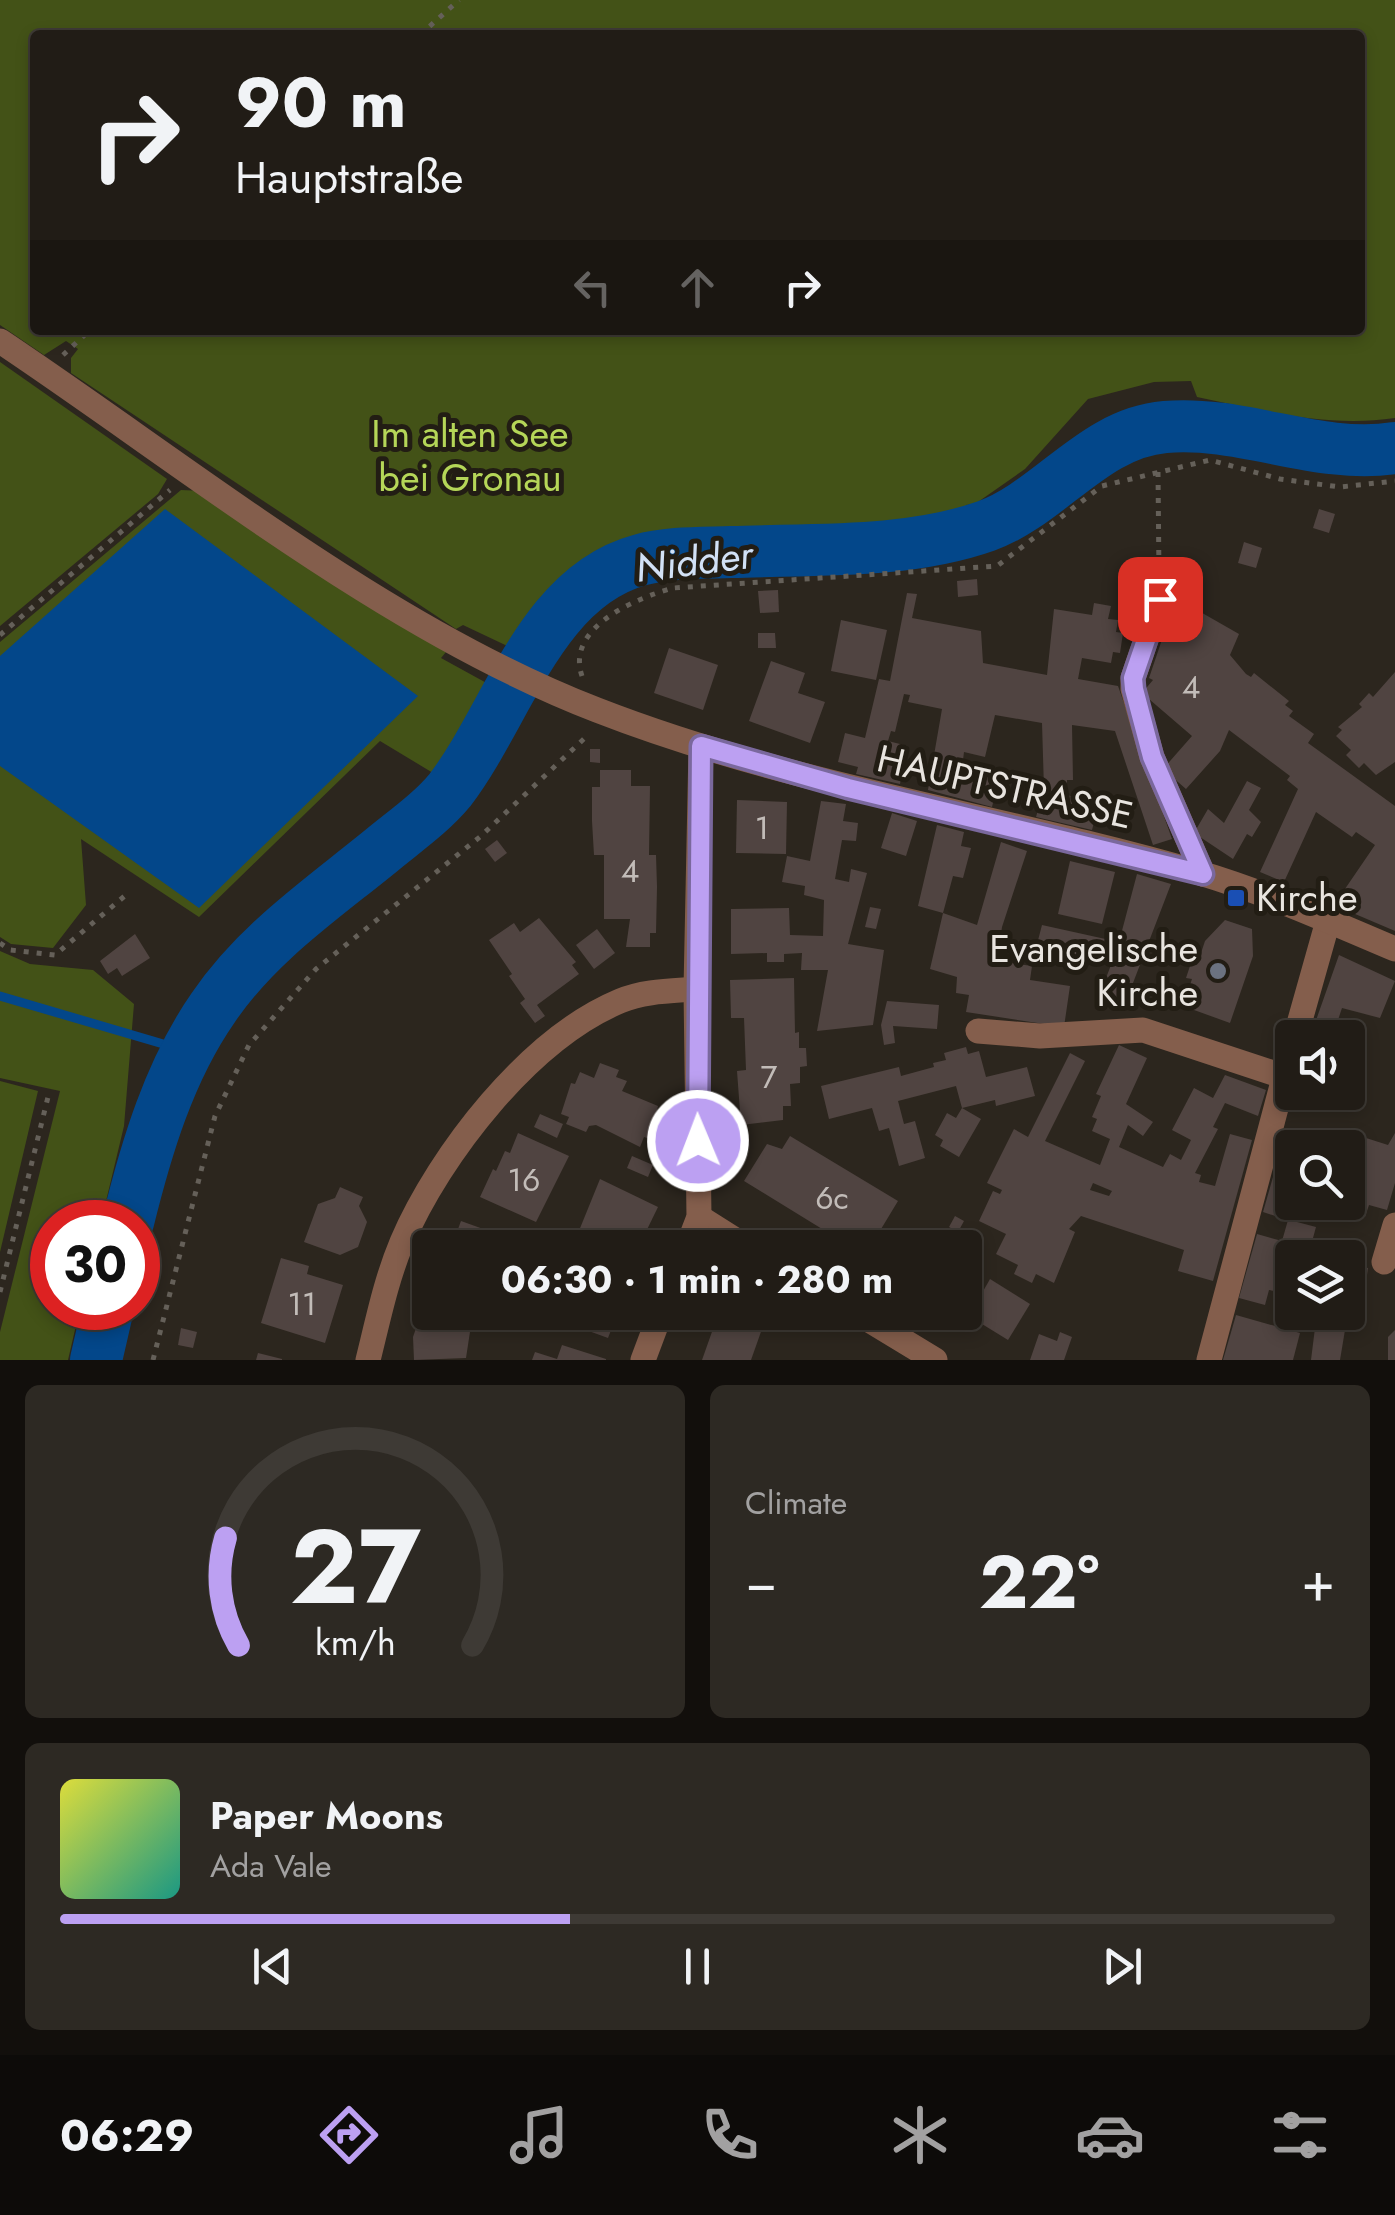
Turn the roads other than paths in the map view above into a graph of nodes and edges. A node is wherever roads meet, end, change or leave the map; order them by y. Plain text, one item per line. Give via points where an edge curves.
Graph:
1 (0, 340) edge
2 (1160, 599) road end
3 (701, 746) junction
4 (1203, 874) junction
5 (1328, 921) junction
6 (1395, 949) edge
7 (696, 989) junction
8 (1301, 1020) edge
9 (978, 1031) dead end
10 (1275, 1074) edge
11 (1275, 1110) edge
12 (699, 1217) junction
13 (1395, 1225) edge
14 (694, 1230) edge
15 (720, 1230) edge
16 (1384, 1262) dead end
17 (654, 1330) edge
18 (886, 1330) edge
19 (368, 1360) edge
20 (643, 1360) edge
21 (935, 1360) edge
22 (1208, 1360) edge

1 - 3 street, HAUPTSTRASSE via 453,642
2 - 4 street via 1134,689 1152,757
3 - 4 street, HAUPTSTRASSE
3 - 7 street
4 - 5 street, HAUPTSTRASSE
5 - 6 street, HAUPTSTRASSE
5 - 8 street
7 - 12 street
7 - 19 street via 643,994 606,1009 538,1058 492,1104 414,1215
9 - 10 street via 1040,1036 1143,1030
11 - 22 street
12 - 14 street
12 - 15 street
13 - 16 street
17 - 20 street
18 - 21 street

